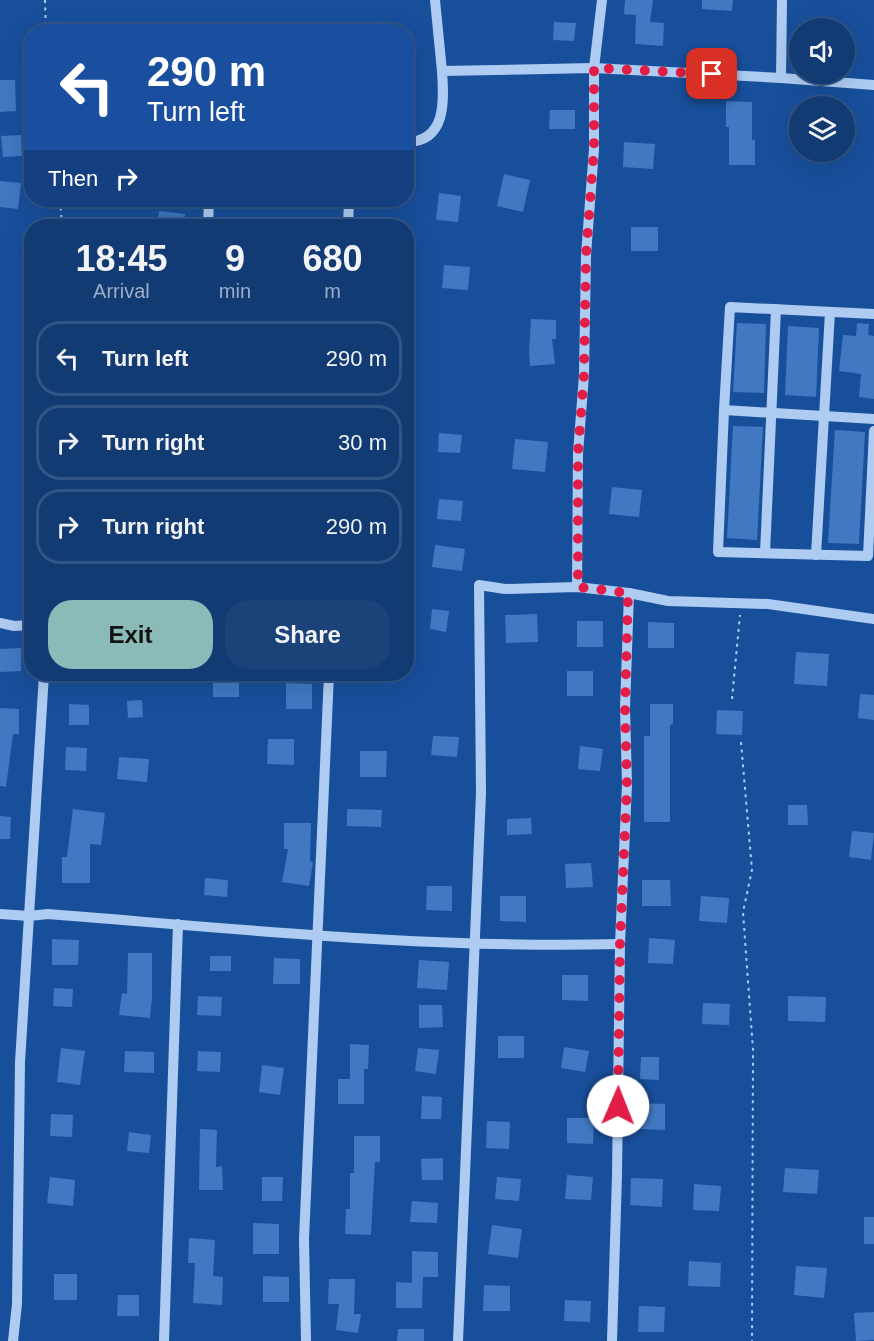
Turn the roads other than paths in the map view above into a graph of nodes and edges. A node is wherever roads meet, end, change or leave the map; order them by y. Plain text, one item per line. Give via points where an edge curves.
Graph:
1 (435, 0) edge
2 (602, 0) edge
3 (782, 0) edge
4 (594, 68) junction
5 (442, 71) junction
6 (781, 78) junction
7 (874, 85) edge
8 (414, 141) edge
9 (776, 309) junction
10 (830, 312) junction
11 (874, 314) edge
12 (724, 410) junction
13 (771, 413) junction
14 (824, 416) junction
15 (874, 419) edge
16 (874, 431) edge
17 (765, 553) junction
18 (816, 555) junction
19 (578, 587) junction
20 (628, 593) junction
21 (874, 619) edge
22 (0, 622) edge
23 (24, 625) edge
24 (44, 681) edge
25 (330, 681) edge
26 (0, 914) edge
27 (29, 916) junction
28 (178, 924) junction
29 (318, 935) junction
30 (620, 944) junction
31 (474, 945) junction
32 (14, 1341) edge
33 (164, 1341) edge
34 (306, 1341) edge
35 (458, 1341) edge
36 (612, 1341) edge

1 - 5 lane
2 - 4 lane
3 - 6 lane
4 - 5 lane
4 - 6 lane
4 - 19 lane via 594,149 578,453
5 - 8 lane via 443,109 439,122 431,133
6 - 7 lane
9 - 10 lane
9 - 12 lane via 730,307
9 - 13 lane
10 - 11 lane
10 - 14 lane
12 - 13 lane
12 - 17 lane via 718,552
13 - 14 lane
13 - 17 lane
14 - 15 lane
14 - 18 lane
16 - 18 lane via 868,556
17 - 18 lane
19 - 20 lane
19 - 31 lane via 505,589 479,585 482,793
20 - 21 lane via 668,600 768,604
20 - 30 lane via 627,784
22 - 23 lane
24 - 27 lane
25 - 29 lane
26 - 27 lane
27 - 28 lane via 48,914
27 - 32 lane via 20,1062
28 - 29 lane
28 - 33 lane
29 - 31 lane
29 - 34 lane via 304,1239
30 - 31 lane
30 - 36 lane
31 - 35 lane

